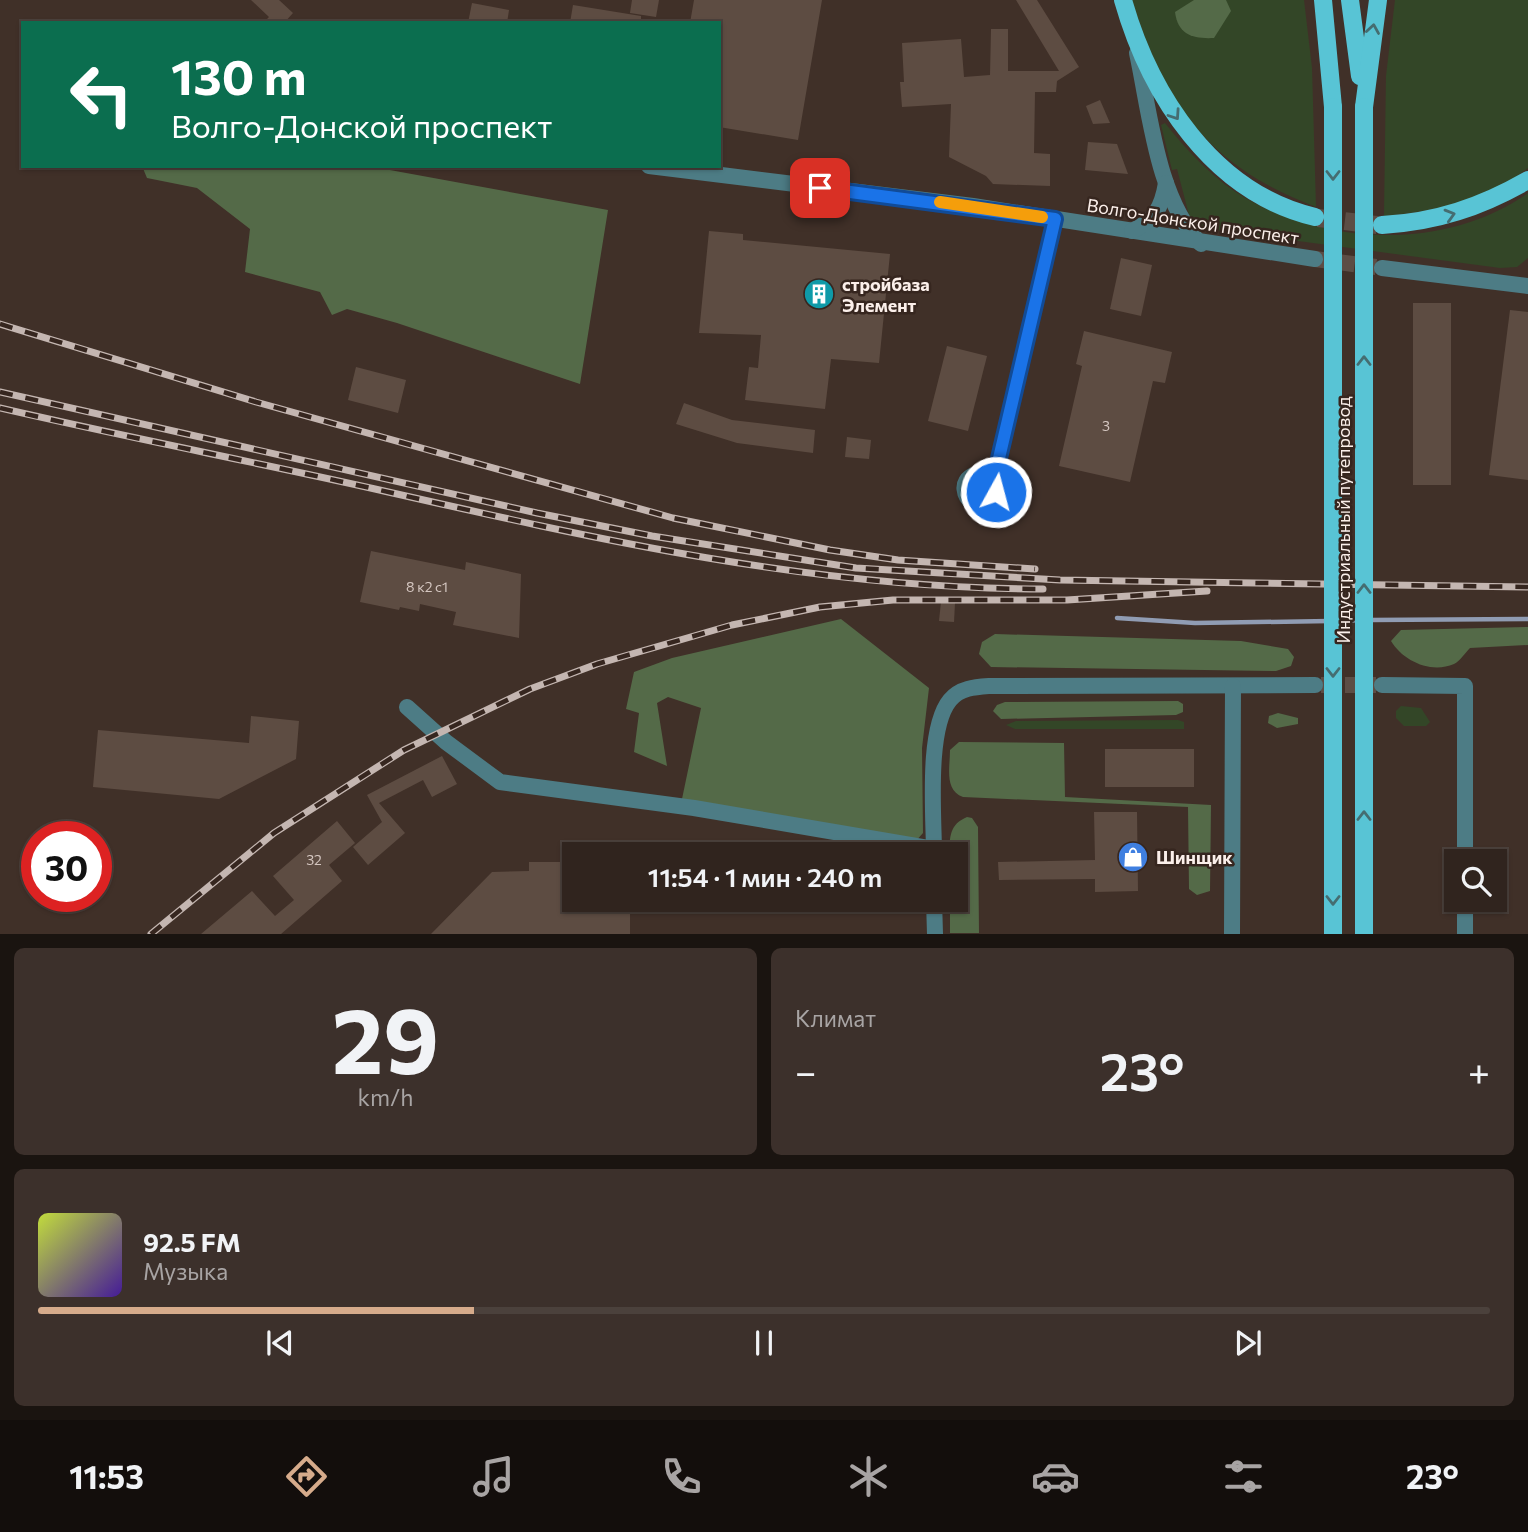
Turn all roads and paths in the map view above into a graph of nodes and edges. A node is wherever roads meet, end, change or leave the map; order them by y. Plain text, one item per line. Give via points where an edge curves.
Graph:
1 (1124, 0) edge
2 (1323, 0) edge
3 (1350, 0) edge
4 (1378, 0) edge
5 (1132, 32) junction
6 (1364, 107) junction
7 (665, 168) edge
8 (1528, 180) edge
9 (1166, 183) junction
10 (1315, 217) tunnel mouth
11 (1055, 219) junction
12 (1382, 225) tunnel mouth
13 (1132, 231) junction
14 (1201, 244) junction
15 (1315, 259) tunnel mouth
16 (1382, 268) tunnel mouth
17 (1528, 286) edge
18 (996, 471) dead end
19 (1315, 685) tunnel mouth
20 (1382, 685) tunnel mouth
21 (1233, 686) junction
22 (407, 707) dead end
23 (879, 842) edge
24 (934, 842) edge
25 (1465, 849) edge
26 (934, 912) edge
27 (1465, 912) edge
28 (935, 933) edge
29 (1232, 933) edge
30 (1333, 933) edge
31 (1364, 933) edge
32 (1465, 933) edge

1 - 5 main road
2 -> 30 main road, Индустриальный путепровод, bridge via 1333,107
3 - 6 main road
6 -> 4 main road
5 - 9 street
5 -> 10 main road via 1168,104 1203,150 1251,190
31 -> 6 main road, Индустриальный путепровод, bridge
7 - 11 street, Волго-Донской проспект
12 -> 8 main road via 1443,217 1482,205
9 - 13 street via 1156,216
9 - 14 street via 1179,217
11 - 13 street, Волго-Донской проспект
11 - 18 street
13 - 14 street, Волго-Донской проспект
14 - 15 street, Волго-Донской проспект
16 - 17 street
19 - 21 street
20 - 25 street via 1465,687
21 - 24 street via 973,687 950,700 942,715 934,765
21 - 29 street
22 - 23 street via 500,782 694,808
26 - 28 street
27 - 32 street

